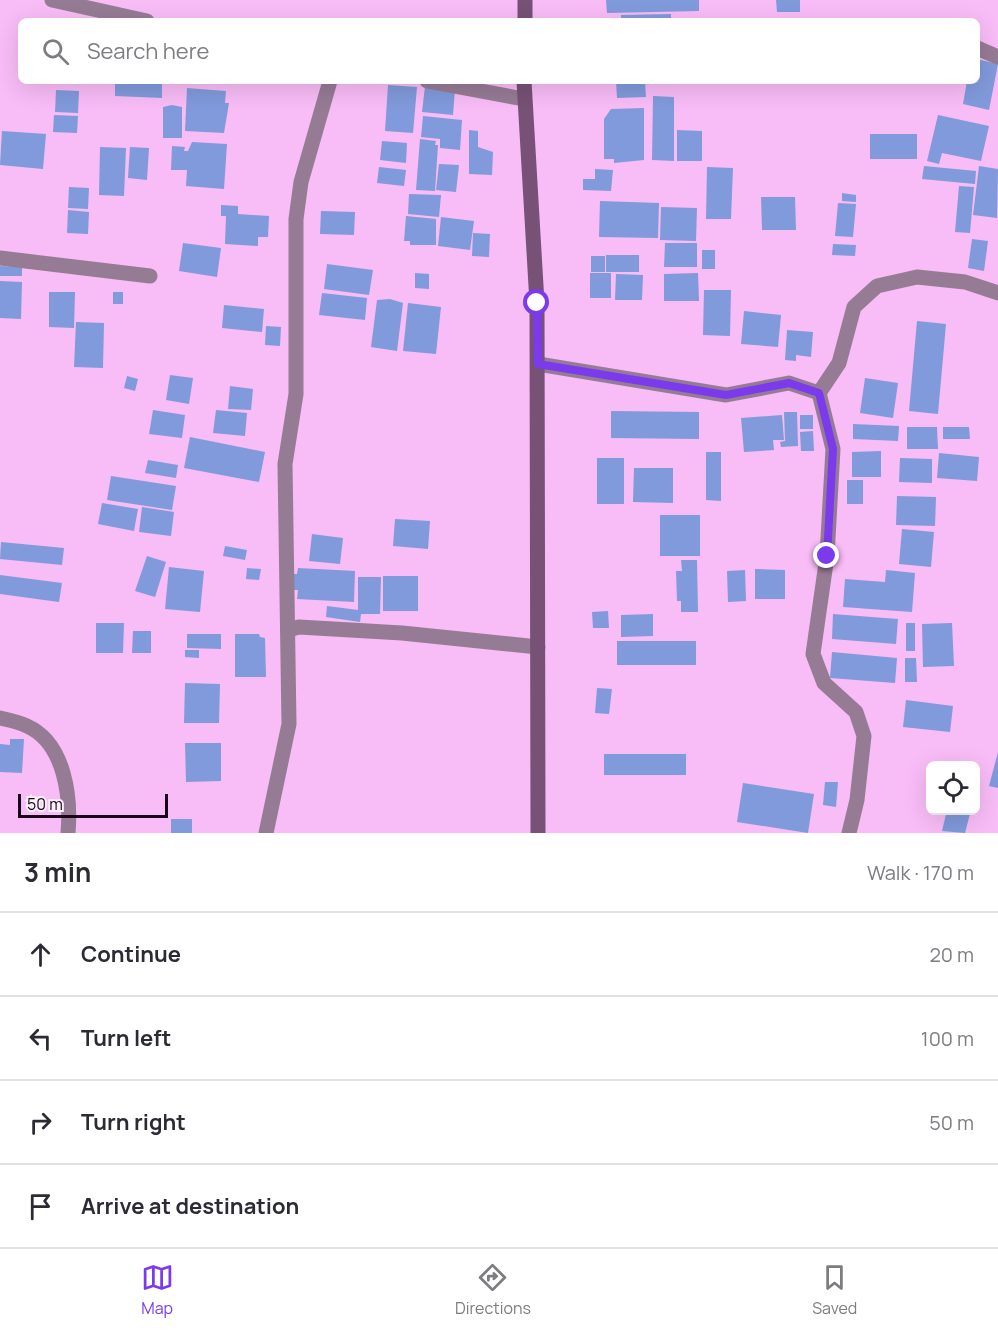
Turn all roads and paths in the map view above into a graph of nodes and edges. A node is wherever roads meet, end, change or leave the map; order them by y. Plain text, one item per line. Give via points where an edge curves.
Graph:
1 (52, 0) edge
2 (525, 0) edge
3 (133, 18) edge
4 (525, 18) edge
5 (980, 49) edge
6 (998, 57) edge
7 (329, 84) edge
8 (443, 84) edge
9 (524, 84) edge
10 (524, 99) junction
11 (0, 258) edge
12 (150, 276) dead end
13 (998, 293) edge
14 (538, 364) junction
15 (819, 393) junction
16 (288, 630) junction
17 (538, 647) junction
18 (0, 718) edge
19 (68, 833) edge
20 (266, 833) edge
21 (538, 833) edge
22 (849, 833) edge

1 - 3 street
2 - 4 street
5 - 6 street
7 - 16 street via 301,182 296,219 296,394 285,464
8 - 10 street
9 - 10 street
10 - 14 street
11 - 12 street
13 - 15 street via 965,282 917,277 877,286 854,307 839,363
14 - 15 street via 726,395 789,383
14 - 17 street
15 - 22 street via 833,449 827,556 813,654 824,683 856,712 864,736 858,800
16 - 17 street via 299,627 402,633
16 - 20 street via 289,724
17 - 21 street
18 - 19 street via 29,726 48,744 60,763 70,809

